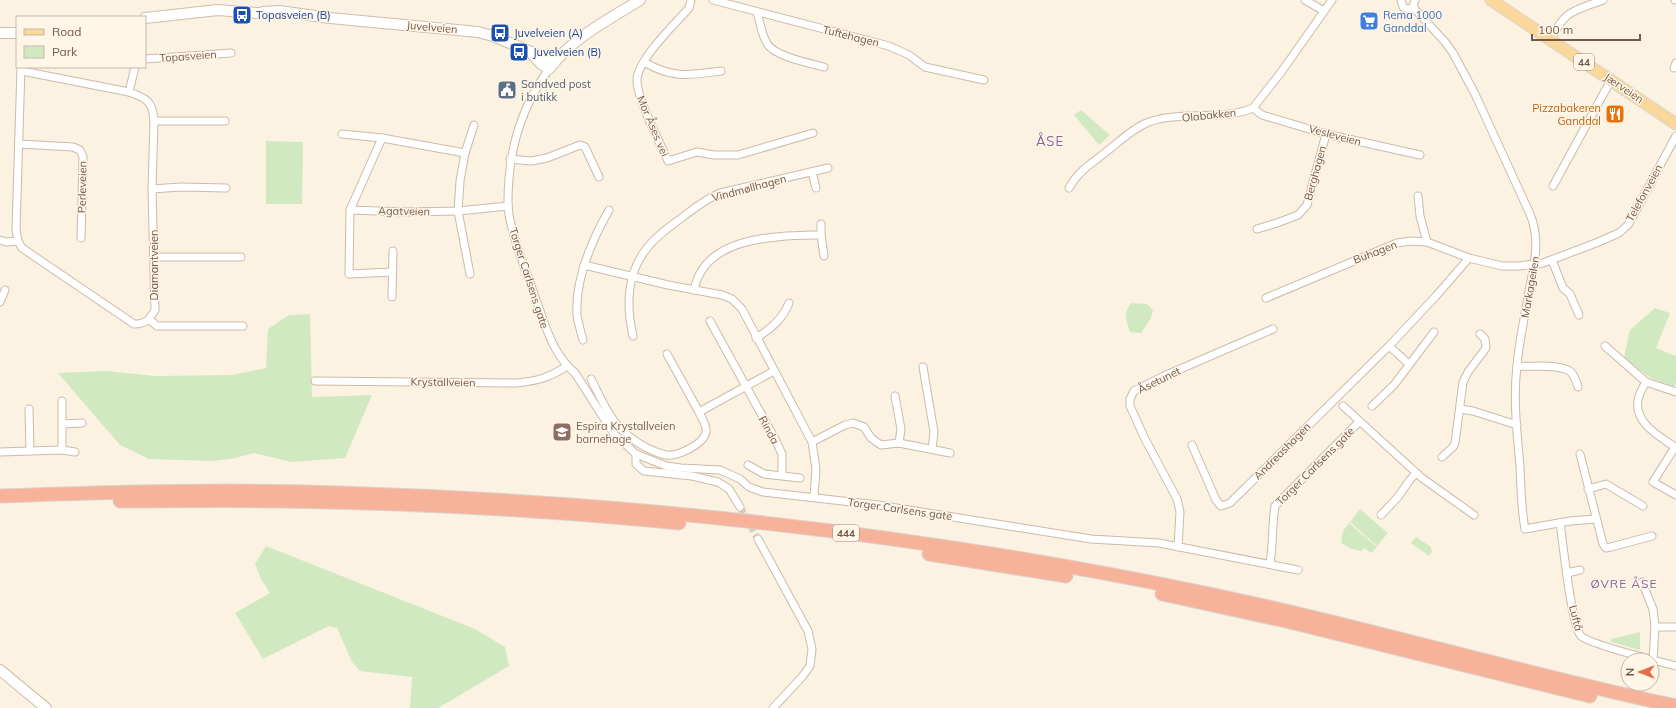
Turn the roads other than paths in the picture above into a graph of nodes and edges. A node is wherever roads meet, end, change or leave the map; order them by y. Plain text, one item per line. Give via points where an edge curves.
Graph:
1 (640, 0) edge
2 (691, 0) edge
3 (714, 0) edge
4 (1305, 0) edge
5 (1332, 0) edge
6 (1402, 0) edge
7 (1491, 0) edge
8 (1603, 0) edge
9 (735, 3) edge
10 (1414, 4) edge
11 (1324, 11) junction
12 (757, 12) junction
13 (146, 18) edge
14 (0, 33) edge
15 (16, 35) edge
16 (16, 35) edge
17 (0, 36) edge
18 (1551, 40) junction
19 (231, 53) dead end
20 (146, 59) edge
21 (644, 62) junction
22 (552, 65) junction
23 (135, 68) edge
24 (824, 68) dead end
25 (21, 69) edge
26 (721, 71) dead end
27 (984, 80) dead end
28 (1611, 80) junction
29 (129, 92) junction
30 (1253, 108) junction
31 (154, 121) junction
32 (225, 121) dead end
33 (1676, 124) edge
34 (474, 125) dead end
35 (813, 133) dead end
36 (342, 134) dead end
37 (1326, 134) junction
38 (1676, 136) edge
39 (382, 138) junction
40 (19, 144) junction
41 (465, 153) junction
42 (1420, 155) dead end
43 (510, 160) junction
44 (828, 168) dead end
45 (812, 172) junction
46 (599, 177) dead end
47 (1553, 186) dead end
48 (152, 188) junction
49 (226, 188) dead end
50 (816, 188) dead end
51 (1069, 188) dead end
52 (1418, 196) dead end
53 (508, 206) junction
54 (350, 210) junction
55 (609, 210) dead end
56 (458, 211) junction
57 (821, 224) dead end
58 (1257, 229) dead end
59 (821, 235) junction
60 (81, 238) dead end
61 (0, 240) edge
62 (18, 241) junction
63 (1427, 242) junction
64 (393, 251) dead end
65 (824, 256) dead end
66 (241, 257) dead end
67 (154, 258) junction
68 (1469, 258) junction
69 (1552, 260) junction
70 (584, 265) junction
71 (1535, 265) junction
72 (392, 272) junction
73 (470, 274) dead end
74 (633, 276) junction
75 (5, 290) dead end
76 (694, 290) junction
77 (392, 297) dead end
78 (1266, 298) dead end
79 (0, 302) edge
80 (789, 303) dead end
81 (1579, 314) dead end
82 (150, 320) junction
83 (710, 321) dead end
84 (243, 326) dead end
85 (1273, 329) dead end
86 (1434, 332) dead end
87 (1480, 334) dead end
88 (633, 336) dead end
89 (756, 338) junction
90 (582, 340) dead end
91 (1389, 346) junction
92 (1605, 346) dead end
93 (667, 354) dead end
94 (1409, 364) junction
95 (568, 366) junction
96 (1517, 366) junction
97 (922, 367) dead end
98 (774, 371) junction
99 (591, 379) dead end
100 (315, 381) dead end
101 (1646, 382) junction
102 (745, 387) junction
103 (1578, 387) dead end
104 (1676, 392) edge
105 (895, 396) dead end
106 (62, 401) dead end
107 (1343, 406) dead end
108 (1372, 406) dead end
109 (29, 409) dead end
110 (1460, 409) junction
111 (699, 412) junction
112 (1359, 422) junction
113 (82, 423) dead end
114 (62, 424) junction
115 (1517, 425) junction
116 (812, 442) junction
117 (899, 443) junction
118 (1192, 445) dead end
119 (1676, 447) edge
120 (62, 450) junction
121 (932, 450) junction
122 (30, 451) junction
123 (0, 452) edge
124 (75, 452) dead end
125 (950, 453) dead end
126 (636, 454) junction
127 (1580, 454) dead end
128 (1442, 457) dead end
129 (748, 465) dead end
130 (1416, 473) junction
131 (782, 475) junction
132 (800, 478) dead end
133 (1588, 489) junction
134 (1676, 495) edge
135 (0, 496) edge
136 (814, 497) junction
137 (0, 505) edge
138 (1643, 506) dead end
139 (740, 507) tunnel mouth
140 (1381, 515) dead end
141 (1474, 515) dead end
142 (1595, 520) junction
143 (1560, 523) junction
144 (1652, 536) dead end
145 (758, 539) tunnel mouth
146 (1178, 547) junction
147 (1270, 564) junction
148 (1298, 570) dead end
149 (1580, 570) dead end
150 (1567, 573) junction
151 (1642, 582) dead end
152 (1655, 627) junction
153 (1676, 627) edge
154 (1625, 652) edge
155 (1653, 652) edge
156 (1660, 662) edge
157 (1676, 666) edge
158 (0, 670) edge
159 (1676, 706) edge
160 (46, 708) edge
161 (773, 708) edge
162 (1644, 708) edge

1 - 22 street, Torger Carlsens gate via 589,31
2 - 21 street, Mor Åses vei via 689,8
3 - 9 street, Tuftehagen
4 - 11 street
5 - 11 street
6 - 10 street, Markageilen via 1405,8
7 - 18 main road, Jærveien / 44
8 - 18 street via 1567,14 1560,21
9 - 12 street, Tuftehagen
10 - 71 street, Markageilen via 1453,53 1475,94 1533,221 1536,237
11 - 30 street
12 - 24 street via 768,46 775,51
12 - 27 street, Tuftehagen via 889,46 925,66
13 - 22 street, Juvelveien via 218,10 279,11 478,32 530,52
14 - 15 street
16 - 17 street
18 - 28 main road, Jærveien / 44
19 - 20 street, Topasveien
21 - 26 street via 657,70 680,75
21 - 35 street, Mor Åses vei via 637,78 638,88 668,161 697,152 738,155
22 - 43 street, Torger Carlsens gate via 528,103
23 - 29 street
25 - 29 street, Diamantveien
25 - 40 street, Diamantveien
28 - 33 main road, Jærveien / 44
28 - 47 street
29 - 31 street, Diamantveien via 144,97 153,109
30 - 37 street, Vesleveien via 1262,114
30 - 51 street, Olabakken via 1149,122 1088,166 1075,177
31 - 32 street
31 - 48 street, Diamantveien
34 - 41 street
36 - 39 street
37 - 42 street, Vesleveien
37 - 58 street, Berghagen via 1307,205 1298,215
38 - 69 street, Telefonveien via 1635,212 1623,229 1606,239
39 - 41 street
39 - 54 street
40 - 60 street, Perleveien via 73,147 80,150 83,156
40 - 62 street, Diamantveien via 16,229
41 - 56 street
43 - 46 street via 530,161 547,158 580,145 585,147
43 - 53 street, Torger Carlsens gate
44 - 45 street, Vindmøllhagen
45 - 50 street
45 - 74 street, Vindmøllhagen via 707,198 669,227 647,248
48 - 49 street
48 - 67 street, Diamantveien
52 - 63 street
53 - 56 street, Agatveien
53 - 95 street, Torger Carlsens gate via 516,244 553,346
54 - 56 street, Agatveien
54 - 72 street via 349,274
55 - 70 street
56 - 73 street
57 - 59 street
59 - 65 street
59 - 76 street via 765,238 720,252 700,271
61 - 62 street
62 - 82 street via 22,248 134,324 143,324
63 - 68 street, Buhagen
63 - 78 street, Buhagen via 1411,240 1388,246
64 - 72 street
66 - 67 street
67 - 82 street, Diamantveien via 155,310
68 - 71 street, Buhagen via 1502,266
68 - 91 street, Andreashagen
69 - 71 street, Telefonveien
69 - 81 street via 1563,288 1570,294
70 - 74 street
70 - 90 street via 577,315
71 - 96 street, Markageilen
72 - 77 street
74 - 76 street
74 - 88 street, Vindmøllhagen via 628,302
75 - 79 street
76 - 89 street via 722,295 732,300 742,309
80 - 89 street via 780,319 767,332
82 - 84 street via 157,326
83 - 102 street, Rinda
85 - 146 street, Åsetunet via 1164,376 1134,391 1130,399 1130,406 1144,437 1177,498 1180,512
86 - 94 street
87 - 110 street via 1485,339 1486,348 1465,377
89 - 98 street
91 - 94 street
91 - 118 street, Andreashagen via 1230,503 1221,506 1216,500
92 - 101 street
93 - 111 street
94 - 108 street via 1394,386
95 - 100 street, Krystallveien via 553,375 516,383
95 - 126 street, Torger Carlsens gate via 614,434
96 - 103 street via 1559,368 1569,371
96 - 115 street, Markageilen
97 - 121 street via 934,432
98 - 102 street
98 - 116 street
99 - 111 street via 617,425 628,437 653,451 667,455 678,454 703,439 706,426
101 - 104 street
101 - 119 street via 1638,400 1639,416 1654,433
102 - 111 street
102 - 131 street, Rinda via 782,454
105 - 117 street via 901,429
106 - 114 street
107 - 112 street
109 - 122 street
110 - 115 street
110 - 128 street via 1455,443
112 - 130 street, Torger Carlsens gate
112 - 147 street, Torger Carlsens gate via 1275,506
113 - 114 street
114 - 120 street
115 - 143 street, Markageilen via 1525,530
116 - 117 street via 853,423 864,427 878,444
116 - 136 street via 816,468
117 - 121 street
119 - 134 street via 1653,482
120 - 122 street
120 - 124 street
121 - 125 street
122 - 123 street
126 - 136 street, Torger Carlsens gate via 666,466 720,470 763,492
126 - 139 street via 636,464 644,471 692,476 718,482 729,489
127 - 133 street
129 - 131 street via 764,474
130 - 140 street
130 - 141 street, Torger Carlsens gate
131 - 132 street
133 - 138 street via 1606,484
133 - 142 street
135 - 159 highway, 444 via 208,491 337,492 494,499 651,511 846,533 1025,560 1194,591 1335,622
136 - 146 street, Torger Carlsens gate via 1091,539 1139,541
137 - 162 highway, 444 via 110,501 388,504 651,520 873,545 1190,599
142 - 143 street, Markageilen
142 - 144 street via 1606,548
143 - 150 street, Luftå
145 - 161 street via 808,631 812,649 810,666
146 - 147 street, Torger Carlsens gate
147 - 148 street, Torger Carlsens gate
149 - 150 street
150 - 154 street, Luftå via 1581,637
151 - 152 street via 1653,609
152 - 153 street
152 - 155 street
156 - 157 street, Luftå
158 - 160 street

